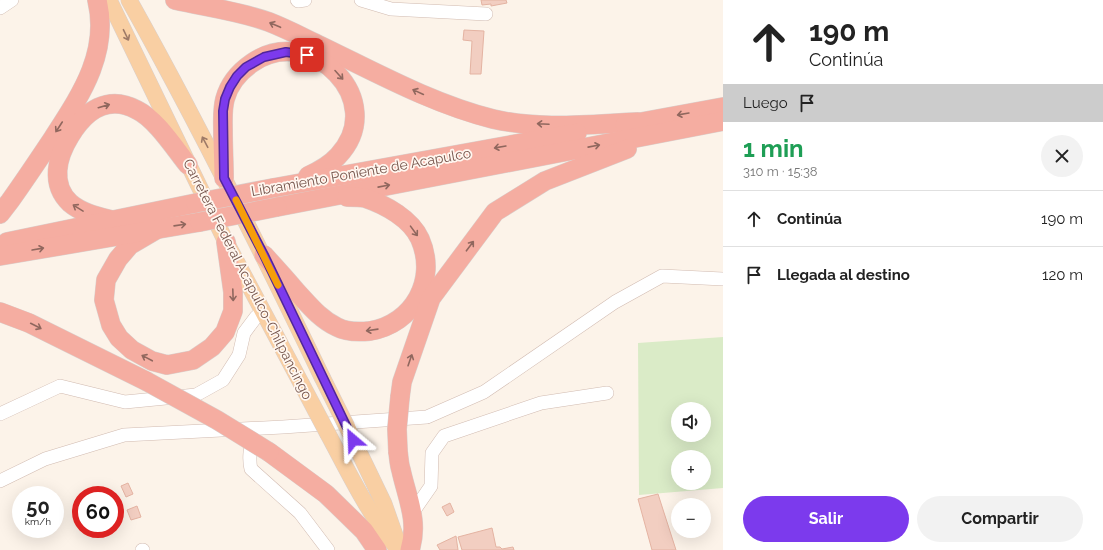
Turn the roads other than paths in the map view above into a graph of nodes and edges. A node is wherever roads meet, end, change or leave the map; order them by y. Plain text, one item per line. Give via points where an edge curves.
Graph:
1 (12, 0) edge
2 (97, 0) edge
3 (109, 0) edge
4 (129, 0) edge
5 (175, 0) edge
6 (296, 0) edge
7 (305, 0) edge
8 (361, 0) edge
9 (0, 8) edge
10 (486, 14) dead end
11 (723, 114) edge
12 (638, 122) junction
13 (677, 130) junction
14 (188, 165) junction
15 (224, 178) junction
16 (292, 184) junction
17 (330, 196) junction
18 (0, 214) edge
19 (115, 221) junction
20 (159, 228) junction
21 (226, 242) junction
22 (0, 243) edge
23 (264, 255) junction
24 (0, 256) edge
25 (723, 279) edge
26 (0, 312) edge
27 (263, 312) junction
28 (607, 393) dead end
29 (0, 414) edge
30 (255, 428) junction
31 (0, 481) edge
32 (413, 512) junction
33 (328, 550) edge
34 (377, 550) edge
35 (399, 550) edge
36 (410, 550) edge

1 - 9 street
2 -> 18 highway via 100,18 99,41 87,82 68,115
3 -> 14 main road, Carretera Federal Acapulco-Chilpancingo
15 -> 4 main road, Carretera Federal Acapulco-Chilpancingo
12 -> 5 highway via 566,125 519,123 472,113 420,93 269,22
6 - 7 street
8 - 10 street via 392,9
11 -> 12 highway, Libramiento Poniente de Acapulco
11 - 13 highway, Libramiento Poniente de Acapulco
12 -> 16 highway, Libramiento Poniente de Acapulco
17 -> 13 highway, Libramiento Poniente de Acapulco
32 -> 13 highway, bridge via 400,469 397,429 402,382 431,298 495,212 545,181
19 -> 14 highway via 76,207 65,196 58,181 58,165 62,150 74,129 88,114 97,108 113,104 137,109 152,121
14 - 21 main road, Carretera Federal Acapulco-Chilpancingo
15 -> 16 highway via 223,111 230,87 237,76 255,61 274,54 297,53 317,59 339,75 353,101 354,119 350,138 339,156 324,168
15 - 23 main road, Carretera Federal Acapulco-Chilpancingo
16 - 19 highway, Libramiento Poniente de Acapulco, bridge
20 -> 17 highway, Libramiento Poniente de Acapulco, bridge
17 -> 23 highway via 364,198 389,208 407,221 420,239 426,260 425,282 416,302 401,318 382,329 360,332 338,328 319,316
19 - 22 highway, Libramiento Poniente de Acapulco
21 -> 20 highway via 233,292 233,311 226,332 212,347 193,360 167,365 152,361 132,350 119,338 110,325 104,300 106,280 118,259 130,245
24 -> 20 highway, Libramiento Poniente de Acapulco
21 - 27 main road, Carretera Federal Acapulco-Chilpancingo
23 - 35 main road, Carretera Federal Acapulco-Chilpancingo, bridge via 384,504 396,534
25 - 30 street via 662,276 615,302 484,392 427,418
26 -> 34 highway, bridge via 29,323 146,381 269,452 326,494 364,531
27 - 29 street via 244,333 239,355 223,380 196,395 125,402 60,386
27 - 35 main road, Carretera Federal Acapulco-Chilpancingo, bridge via 356,485 383,531
28 - 32 street via 541,403 444,436 432,453 431,486
30 - 31 street via 124,435 45,459
30 - 33 street via 250,448 251,469 300,513
32 - 36 highway via 414,531

